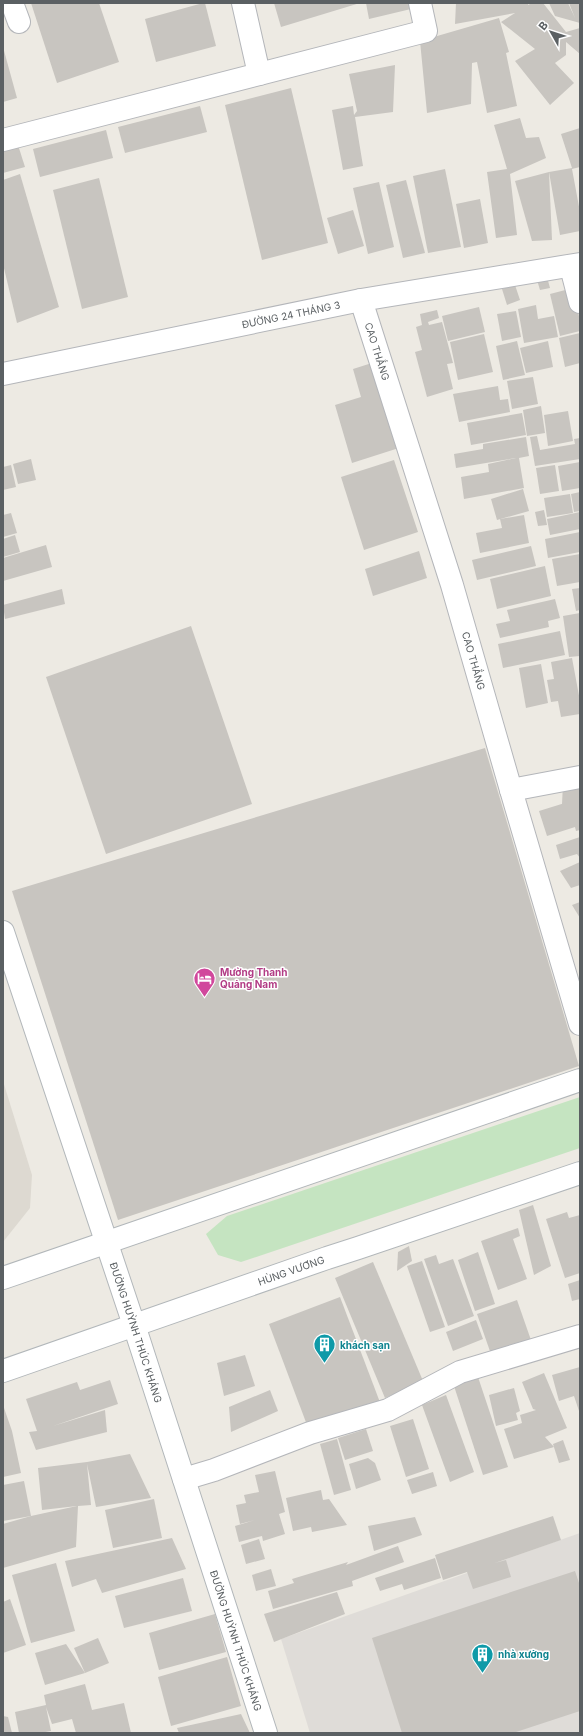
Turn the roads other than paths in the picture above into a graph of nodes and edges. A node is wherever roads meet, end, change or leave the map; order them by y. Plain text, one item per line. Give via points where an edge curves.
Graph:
1 (243, 3) edge
2 (420, 3) edge
3 (259, 74) junction
4 (3, 140) edge
5 (575, 265) edge
6 (361, 300) junction
7 (580, 302) edge
8 (3, 374) edge
9 (580, 777) edge
10 (511, 790) junction
11 (3, 932) edge
12 (580, 1024) edge
13 (580, 1080) edge
14 (580, 1173) edge
15 (106, 1242) junction
16 (3, 1278) edge
17 (134, 1325) junction
18 (580, 1336) edge
19 (3, 1371) edge
20 (184, 1479) junction
21 (266, 1733) edge

1 - 3 street
2 - 3 street via 426,31
3 - 4 street
5 - 6 street, ĐƯỜNG 24 THÁNG 3
5 - 7 street
6 - 8 street, ĐƯỜNG 24 THÁNG 3
6 - 10 street, CAO THẮNG via 452,585
9 - 10 street
10 - 12 street, CAO THẮNG
11 - 15 street, ĐƯỜNG HUỲNH THÚC KHÁNG
13 - 15 street
14 - 17 street, HÙNG VƯƠNG
15 - 16 street
15 - 17 street, ĐƯỜNG HUỲNH THÚC KHÁNG
17 - 19 street, HÙNG VƯƠNG
17 - 20 street, ĐƯỜNG HUỲNH THÚC KHÁNG
18 - 20 street via 460,1372 388,1410 310,1433
20 - 21 street, ĐƯỜNG HUỲNH THÚC KHÁNG

